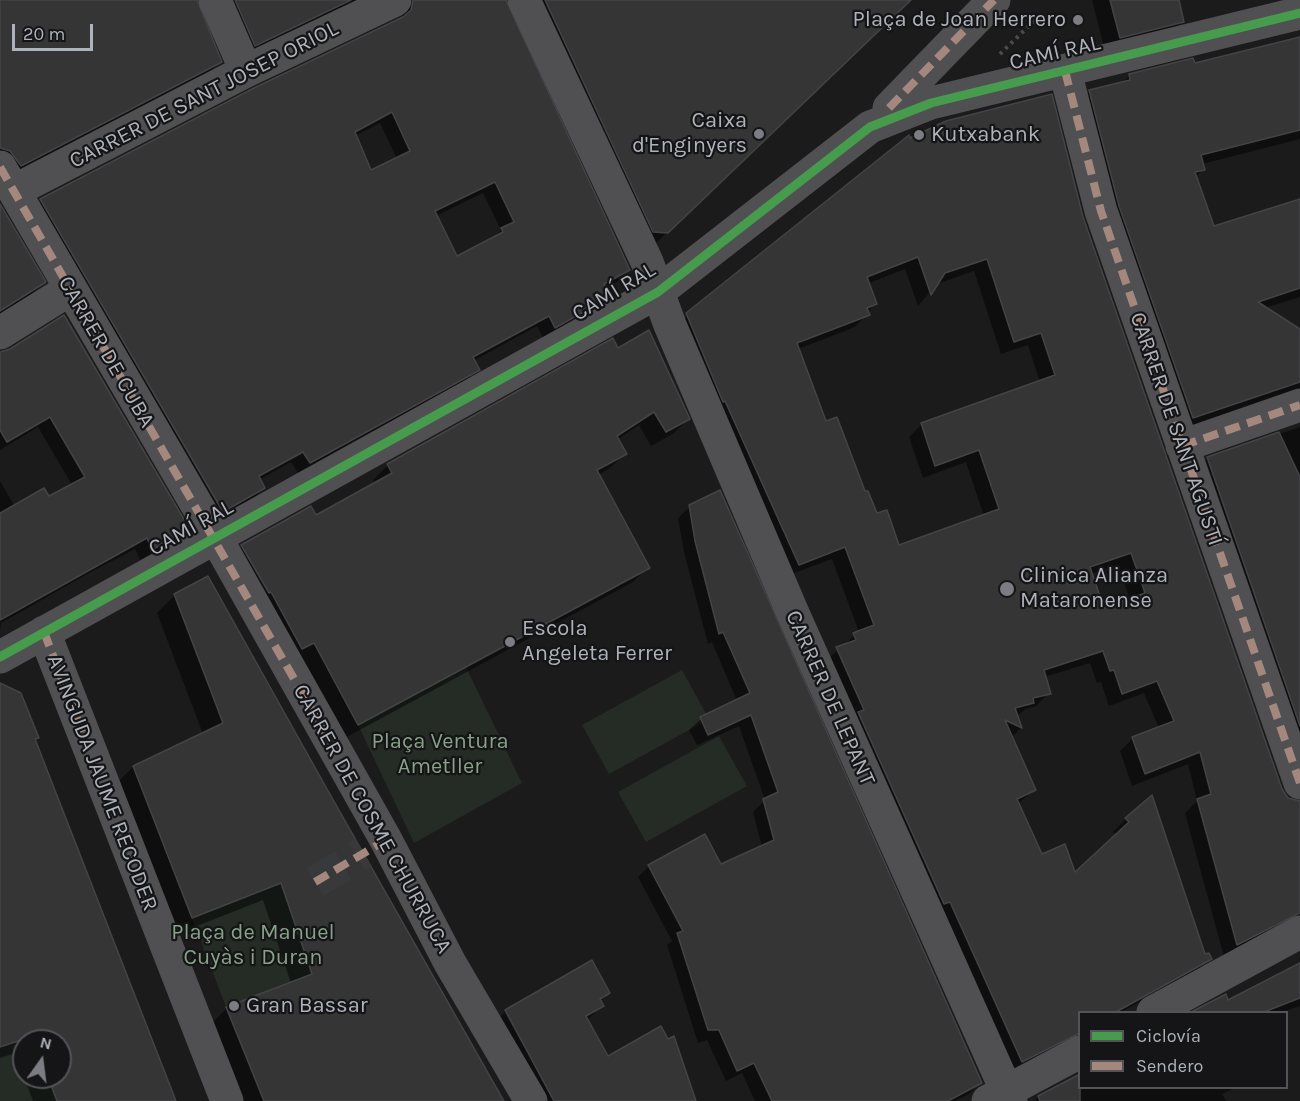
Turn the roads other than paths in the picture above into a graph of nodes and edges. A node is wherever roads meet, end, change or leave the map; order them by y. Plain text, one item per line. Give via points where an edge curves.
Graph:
1 (215, 0) edge
2 (395, 0) edge
3 (524, 0) edge
4 (986, 3) edge
5 (1300, 13) edge
6 (246, 71) junction
7 (1065, 71) junction
8 (889, 108) dead end
9 (7, 179) edge
10 (69, 290) junction
11 (658, 292) junction
12 (0, 333) edge
13 (1300, 405) edge
14 (1182, 446) junction
15 (215, 536) junction
16 (44, 633) junction
17 (0, 657) edge
18 (1300, 783) edge
19 (1300, 932) edge
20 (1155, 1011) edge
21 (1078, 1053) edge
22 (1001, 1098) edge
23 (227, 1101) edge
24 (531, 1101) edge

1 - 6 street
2 - 6 street, CARRER DE SANT JOSEP ORIOL
3 - 11 street, CARRER DE LEPANT
4 - 8 street
5 - 7 street, CAMÍ RAL
6 - 9 street, CARRER DE SANT JOSEP ORIOL
7 - 11 street, CAMÍ RAL via 931,103 870,127
7 - 14 street, CARRER DE SANT AGUSTÍ via 1101,211
9 - 10 street, CARRER DE CUBA
10 - 12 street
10 - 15 street, CARRER DE CUBA
11 - 15 street, CAMÍ RAL
11 - 22 street, CARRER DE LEPANT
13 - 14 street
14 - 18 street, CARRER DE SANT AGUSTÍ
15 - 16 street, CAMÍ RAL
15 - 24 street, CARRER DE COSME CHURRUCA via 375,846
16 - 17 street, CAMÍ RAL
16 - 23 street, AVINGUDA JAUME RECODER
19 - 20 street
21 - 22 street

